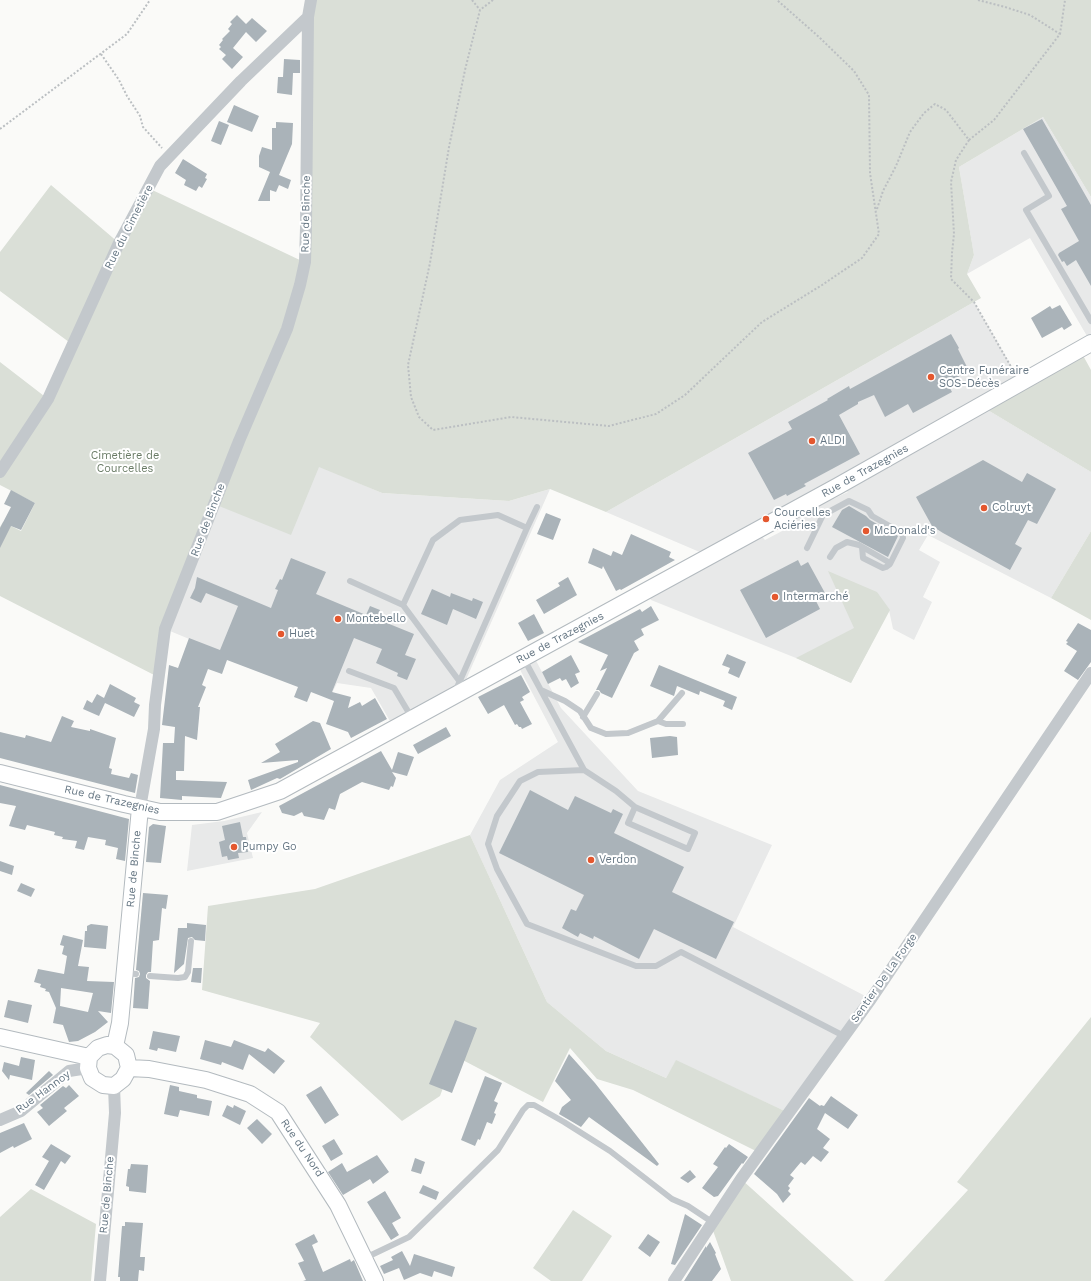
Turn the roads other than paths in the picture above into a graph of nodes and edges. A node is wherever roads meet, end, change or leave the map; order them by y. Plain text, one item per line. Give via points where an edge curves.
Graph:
1 (311, 0) edge
2 (308, 17) junction
3 (1024, 153) dead end
4 (1091, 321) edge
5 (1091, 343) edge
6 (0, 472) edge
7 (537, 507) dead end
8 (528, 528) junction
9 (807, 548) dead end
10 (830, 557) dead end
11 (350, 581) dead end
12 (403, 605) junction
13 (524, 658) junction
14 (349, 671) dead end
15 (1091, 673) edge
16 (457, 688) junction
17 (541, 690) junction
18 (682, 693) dead end
19 (597, 694) dead end
20 (583, 717) junction
21 (412, 718) junction
22 (658, 721) junction
23 (683, 724) dead end
24 (584, 770) junction
25 (0, 773) edge
26 (635, 807) junction
27 (140, 808) junction
28 (192, 941) dead end
29 (150, 976) dead end
30 (844, 1036) junction
31 (0, 1037) edge
32 (115, 1046) junction
33 (89, 1063) junction
34 (129, 1068) junction
35 (114, 1086) junction
36 (0, 1120) edge
37 (712, 1222) junction
38 (365, 1258) junction
39 (100, 1281) edge
40 (375, 1281) edge
41 (674, 1281) edge

1 - 2 street, Rue de Binche
2 - 6 street, Rue du Cimetière via 160,166 119,243 48,399
2 - 27 street, Rue de Binche via 306,235 300,285 287,329 239,441 165,629 154,729
3 - 4 lane via 1049,196 1026,210
5 - 13 main road, Rue de Trazegnies via 845,483
7 - 8 lane
8 - 12 lane via 498,515 460,520 433,540
8 - 16 lane
9 - 10 lane via 823,515 849,501 868,510 872,516 902,533 903,538 890,562 847,542 836,548
11 - 12 lane
12 - 16 lane
13 - 16 main road, Rue de Trazegnies
13 - 17 lane
14 - 21 lane via 394,688
15 - 30 street, Sentier De La Forge
16 - 21 main road, Rue de Trazegnies
17 - 20 lane via 565,701 580,711
17 - 24 lane
18 - 22 lane
19 - 20 lane
20 - 22 lane via 591,728 606,734 628,733
21 - 27 main road, Rue de Trazegnies via 280,791 224,810 160,812
22 - 23 lane via 666,724
24 - 26 lane
24 - 30 lane via 538,772 520,781 497,816 488,844 497,869 527,924 636,966 656,966 681,952
25 - 27 main road, Rue de Trazegnies
26 - 26 lane via 628,823 688,849 695,833
27 - 32 main road, Rue de Binche via 130,973
28 - 29 lane via 185,977
30 - 37 street, Sentier De La Forge
31 - 33 main road
32 - 33 main road via 98,1048
32 - 34 main road via 126,1055
33 - 35 main road via 92,1078 103,1085
33 - 36 street, Rue Hannoy via 69,1071 22,1111
34 - 35 main road via 123,1079
34 - 38 main road, Rue du Nord via 149,1069 206,1080 250,1094 278,1112 338,1205
35 - 39 street, Rue de Binche via 115,1113
37 - 38 lane via 672,1199 604,1146 534,1105 522,1110 498,1150 409,1237
37 - 41 street, Sentier De La Forge
38 - 40 main road, Rue du Nord

